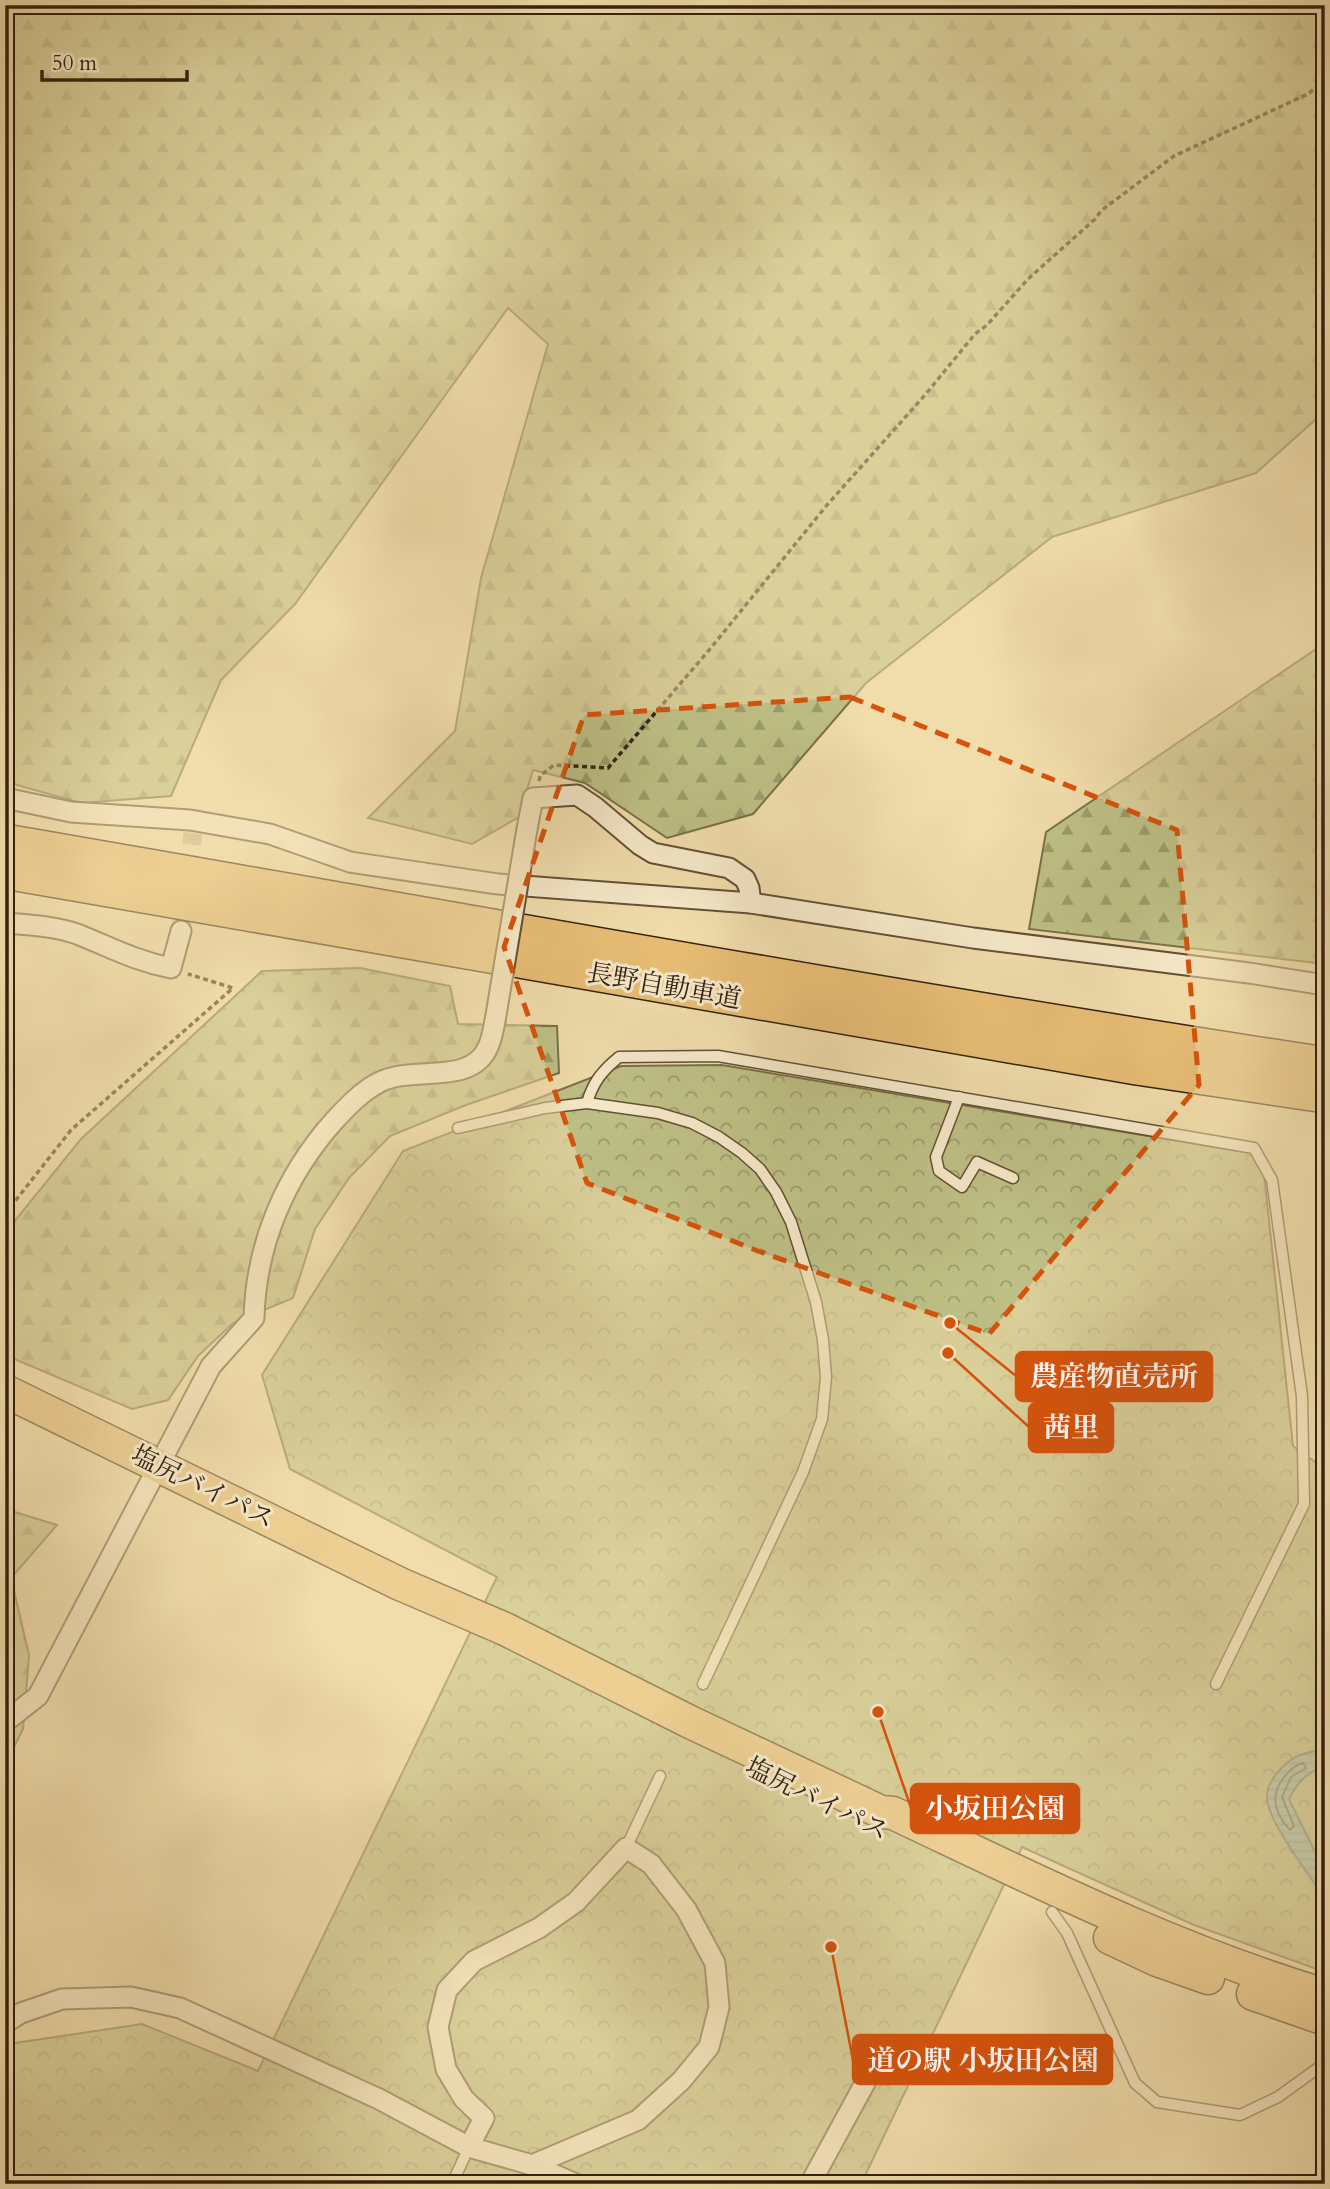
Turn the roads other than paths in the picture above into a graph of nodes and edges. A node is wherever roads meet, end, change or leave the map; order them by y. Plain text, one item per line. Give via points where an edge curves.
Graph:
1 (5, 798) edge
2 (5, 842) edge
3 (5, 871) edge
4 (751, 903) junction
5 (5, 923) edge
6 (181, 932) tunnel mouth
7 (1325, 985) edge
8 (1325, 1065) edge
9 (1325, 1095) edge
10 (959, 1097) junction
11 (587, 1103) junction
12 (458, 1128) dead end
13 (1013, 1178) dead end
14 (5, 1391) edge
15 (160, 1465) junction
16 (400, 1584) junction
17 (703, 1684) dead end
18 (1216, 1684) dead end
19 (5, 1722) edge
20 (660, 1776) dead end
21 (626, 1848) junction
22 (1052, 1912) junction
23 (1325, 1995) edge
24 (1325, 2019) edge
25 (5, 2023) edge
26 (1325, 2063) edge
27 (865, 2083) dead end
28 (469, 2147) junction
29 (532, 2165) junction
30 (1325, 2179) edge
31 (452, 2184) edge
32 (576, 2184) edge
33 (810, 2184) edge
34 (1320, 2184) edge

1 - 4 street via 71,812 270,834 350,862 498,884
2 - 8 highway, 長野自動車道 via 631,953
3 - 9 highway, 長野自動車道 via 1110,1063
4 - 7 street
4 - 15 street, bridge via 744,879 729,868 653,853 577,795 533,798 488,1049 462,1071 394,1075 377,1083 317,1140 292,1177 269,1229 254,1290 254,1318 211,1366
5 - 6 street via 75,934 142,962 171,968
10 - 11 lane via 718,1056 620,1057 593,1085
10 - 13 lane via 936,1157 939,1171 962,1187 977,1162
10 - 18 lane via 1254,1148 1272,1180 1301,1396 1304,1504
11 - 12 lane
11 - 17 lane via 658,1113 692,1124 742,1153 760,1169 791,1222 816,1302 826,1377 822,1419 803,1472
14 - 15 highway, 塩尻バイパス
15 - 16 highway, 塩尻バイパス
15 - 19 street via 38,1696
16 - 22 highway, 塩尻バイパス via 478,1636
16 - 23 highway, 塩尻バイパス via 505,1629 690,1722 1099,1910 1203,1954
20 - 21 lane
21 - 28 street via 576,1902 539,1928 474,1961 447,1990 438,2027 446,2069 464,2099 484,2118
21 - 29 street via 651,1864 679,1900 715,1963 719,2007 709,2047 681,2081 638,2120
22 - 24 highway, 塩尻バイパス via 1157,1960
22 - 26 lane via 1067,1933 1135,2083 1157,2102 1240,2115 1278,2097
25 - 28 street via 62,1999 131,1997 180,2008 379,2099
27 - 33 street
28 - 29 street
28 - 31 lane
29 - 32 street
30 - 34 street

